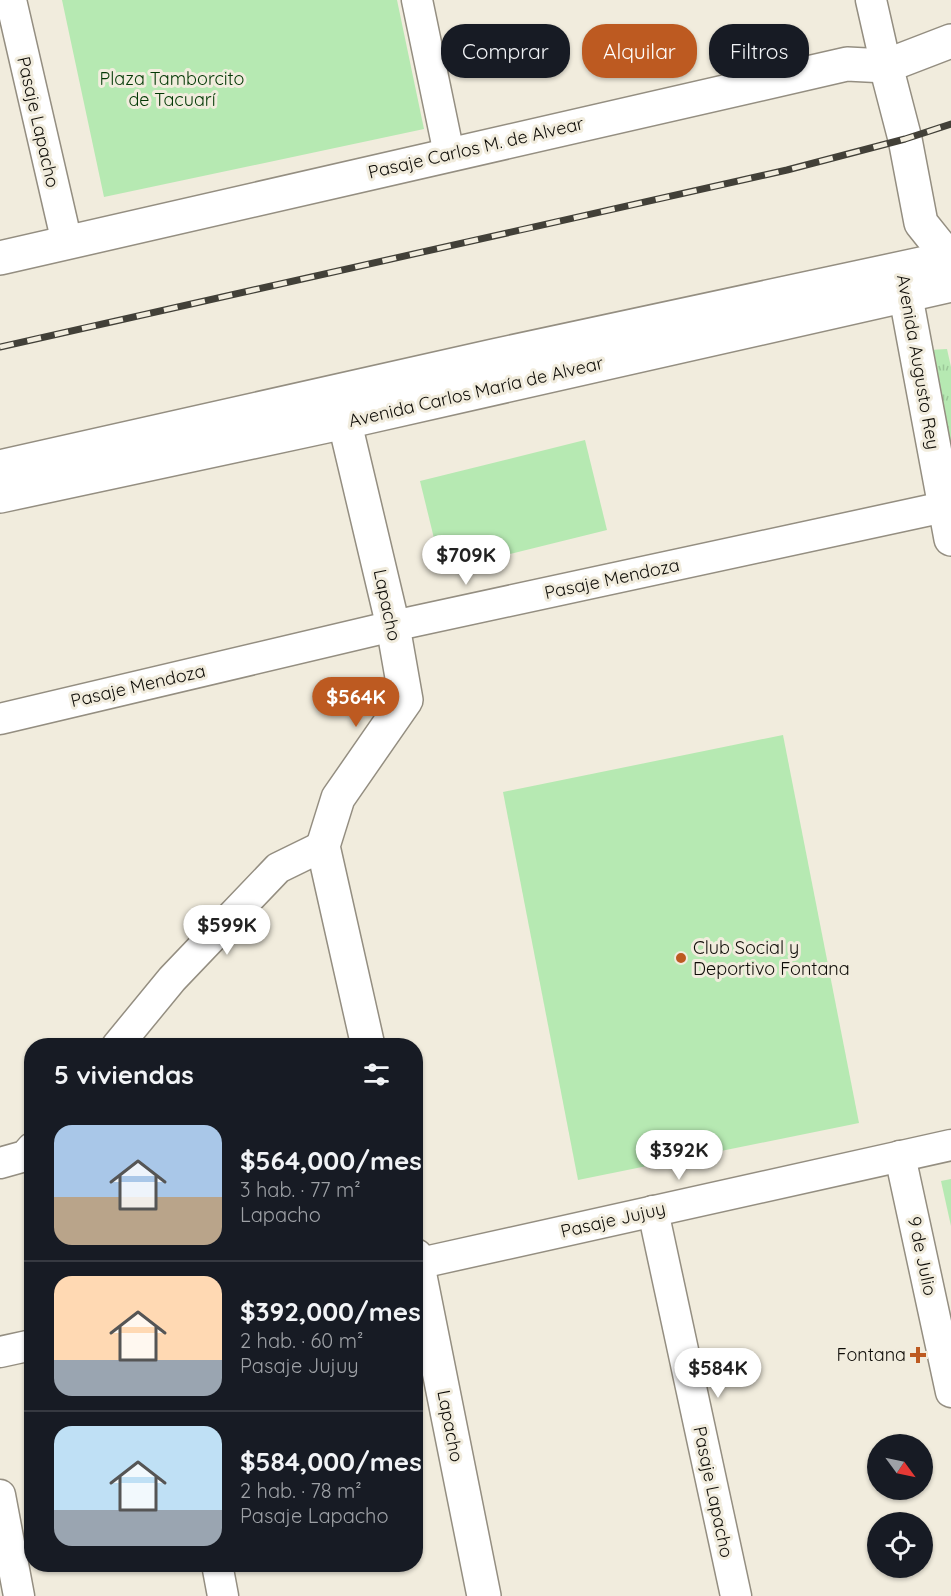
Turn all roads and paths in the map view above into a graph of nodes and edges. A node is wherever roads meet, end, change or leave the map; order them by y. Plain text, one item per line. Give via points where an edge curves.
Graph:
1 (11, 0) edge
2 (417, 0) edge
3 (871, 0) edge
4 (951, 41) edge
5 (10, 44) edge
6 (886, 66) junction
7 (448, 154) junction
8 (921, 223) junction
9 (67, 243) junction
10 (0, 258) edge
11 (950, 270) edge
12 (903, 282) junction
13 (342, 407) junction
14 (0, 467) edge
15 (0, 496) edge
16 (944, 507) junction
17 (951, 539) edge
18 (393, 626) junction
19 (0, 719) edge
20 (323, 846) junction
21 (124, 1038) edge
22 (366, 1038) edge
23 (951, 1145) edge
24 (900, 1156) junction
25 (653, 1211) junction
26 (423, 1260) edge
27 (423, 1295) edge
28 (24, 1347) edge
29 (0, 1352) edge
30 (951, 1392) edge
31 (0, 1495) edge
32 (219, 1572) edge
33 (19, 1596) edge
34 (224, 1596) edge
35 (484, 1596) edge
36 (736, 1596) edge

1 - 5 street, Pasaje Lapacho
2 - 7 street
3 - 6 street
4 - 6 street, Pasaje Carlos M. de Alvear
5 - 9 street, Pasaje Lapacho
6 - 7 street, Pasaje Carlos M. de Alvear via 847,64
6 - 8 street
7 - 9 street, Pasaje Carlos M. de Alvear
8 - 11 street
8 - 12 street, Avenida Augusto Rey
9 - 10 street, Pasaje Carlos M. de Alvear
11 - 12 street, Avenida Carlos María de Alvear
12 - 13 street, Avenida Carlos María de Alvear
12 - 16 street, Avenida Augusto Rey
13 - 14 street, Avenida Carlos María de Alvear
13 - 15 street, Avenida Carlos María de Alvear
13 - 18 street, Lapacho
16 - 17 street, Avenida Augusto Rey
16 - 18 street, Pasaje Mendoza
18 - 19 street, Pasaje Mendoza
18 - 20 street, Lapacho via 406,700 338,798
20 - 21 street via 278,868 172,979
20 - 22 street
23 - 24 street, Pasaje Jujuy
24 - 25 street, Pasaje Jujuy
24 - 30 street, 9 de Julio
25 - 26 street, Pasaje Jujuy
25 - 36 street, Pasaje Lapacho
27 - 35 street, Lapacho
28 - 29 street
31 - 33 street
32 - 34 street

